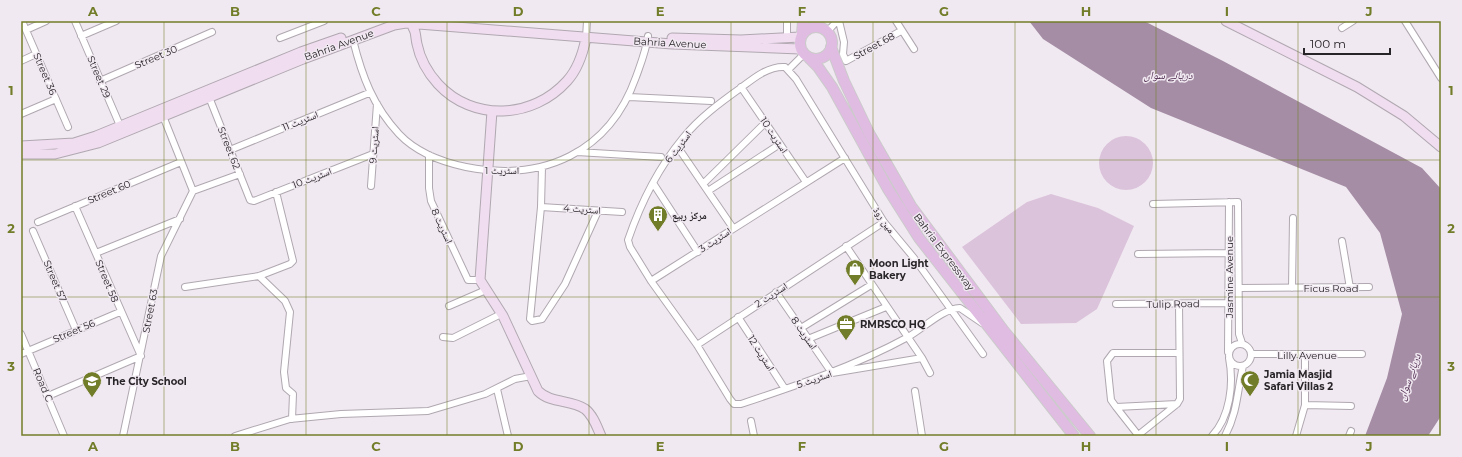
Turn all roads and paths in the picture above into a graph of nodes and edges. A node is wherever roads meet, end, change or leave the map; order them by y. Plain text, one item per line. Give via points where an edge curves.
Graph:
1 (22, 21) edge
2 (46, 21) edge
3 (75, 21) edge
4 (116, 21) edge
5 (324, 21) edge
6 (387, 21) edge
7 (451, 21) edge
8 (587, 21) edge
9 (787, 21) edge
10 (802, 21) edge
11 (838, 21) edge
12 (896, 21) edge
13 (1226, 21) edge
14 (1353, 21) edge
15 (1405, 21) edge
16 (415, 24) edge
17 (824, 27) edge
18 (1342, 28) dead end
19 (26, 30) junction
20 (901, 31) junction
21 (212, 32) dead end
22 (586, 35) junction
23 (81, 36) junction
24 (801, 36) junction
25 (280, 38) dead end
26 (787, 38) junction
27 (647, 39) junction
28 (353, 40) junction
29 (832, 47) junction
30 (914, 50) dead end
31 (36, 54) junction
32 (804, 54) junction
33 (21, 60) edge
34 (788, 70) junction
35 (1441, 78) edge
36 (100, 81) junction
37 (741, 87) junction
38 (369, 93) junction
39 (209, 96) junction
40 (629, 97) junction
41 (56, 99) junction
42 (711, 101) dead end
43 (377, 104) junction
44 (492, 111) junction
45 (21, 114) edge
46 (163, 116) junction
47 (766, 122) junction
48 (68, 127) dead end
49 (121, 129) junction
50 (780, 144) junction
51 (21, 146) edge
52 (677, 146) junction
53 (1441, 147) edge
54 (230, 150) junction
55 (577, 152) junction
56 (21, 154) edge
57 (373, 154) junction
58 (429, 155) junction
59 (661, 157) dead end
60 (845, 158) junction
61 (181, 162) junction
62 (542, 167) junction
63 (488, 171) junction
64 (240, 174) junction
65 (806, 182) junction
66 (653, 183) junction
67 (704, 184) junction
68 (372, 186) dead end
69 (708, 191) junction
70 (193, 192) junction
71 (276, 192) junction
72 (250, 200) joint
73 (1229, 202) junction
74 (1153, 204) dead end
75 (75, 206) junction
76 (541, 207) junction
77 (598, 211) junction
78 (622, 212) dead end
79 (1293, 218) dead end
80 (180, 219) junction
81 (38, 222) dead end
82 (884, 222) junction
83 (733, 228) junction
84 (33, 231) dead end
85 (1342, 241) dead end
86 (846, 246) junction
87 (698, 252) junction
88 (96, 253) junction
89 (1229, 253) junction
90 (1138, 254) dead end
91 (259, 276) junction
92 (480, 280) junction
93 (651, 281) junction
94 (872, 285) junction
95 (185, 287) dead end
96 (1369, 287) dead end
97 (1239, 288) junction
98 (1292, 288) junction
99 (1350, 288) junction
100 (486, 290) junction
101 (776, 292) junction
102 (1230, 303) junction
103 (1116, 304) dead end
104 (1179, 304) junction
105 (449, 306) dead end
106 (886, 307) junction
107 (951, 310) junction
108 (120, 312) junction
109 (501, 314) junction
110 (738, 317) junction
111 (801, 328) junction
112 (989, 329) junction
113 (76, 330) junction
114 (21, 334) edge
115 (443, 337) dead end
116 (908, 337) junction
117 (808, 339) junction
118 (1242, 344) junction
119 (697, 345) junction
120 (28, 351) junction
121 (1180, 353) junction
122 (21, 354) edge
123 (983, 354) dead end
124 (1251, 354) junction
125 (1362, 354) dead end
126 (1228, 355) junction
127 (1305, 355) junction
128 (141, 356) junction
129 (922, 358) junction
130 (1243, 366) junction
131 (832, 373) junction
132 (930, 373) dead end
133 (531, 376) junction
134 (497, 389) junction
135 (785, 389) junction
136 (915, 391) dead end
137 (48, 396) junction
138 (1177, 404) junction
139 (1305, 405) junction
140 (1351, 406) dead end
141 (1116, 407) junction
142 (292, 419) junction
143 (751, 421) dead end
144 (255, 434) edge
145 (64, 436) edge
146 (123, 436) edge
147 (235, 436) edge
148 (508, 436) edge
149 (601, 436) edge
150 (754, 436) edge
151 (922, 436) edge
152 (1074, 436) edge
153 (1090, 436) edge
154 (1138, 436) edge
155 (1212, 436) edge
156 (1225, 436) edge
157 (1296, 436) edge

1 - 19 street, Street 36
2 - 19 street
3 - 23 street, Street 29
4 - 23 street
5 - 25 street
6 - 49 street, Bahria Avenue via 301,52
7 - 22 street, Bahria Avenue
8 - 22 street
9 - 26 street
10 - 24 main road
11 - 17 street
11 - 20 street, Street 68 via 846,61
12 - 20 street
13 - 53 street via 1357,87 1404,116
14 - 18 street
15 - 35 street
16 - 22 street, Bahria Avenue
16 - 28 street, Bahria Avenue via 394,25
16 - 44 street via 421,58 437,84 462,103
17 - 24 main road via 812,27
17 - 29 main road via 831,39
19 - 31 street, Street 36
20 - 30 street
21 - 36 street, Street 30
22 - 27 street, Bahria Avenue
22 - 44 street via 577,66 568,80 555,92 526,108 509,112
23 - 36 street, Street 29
24 - 26 street, Bahria Avenue
24 - 32 main road
26 - 27 street, Bahria Avenue
27 - 32 street, Bahria Avenue via 765,47
27 - 40 street, اسٹریٹ 1 via 646,49
28 - 38 street, اسٹریٹ 1 via 359,67
28 - 39 street, Bahria Avenue
29 - 32 main road via 820,59
29 - 153 main road, Bahria Expressway via 844,81 869,133 910,206 1004,331
31 - 33 street
31 - 41 street, Street 36
32 - 34 street
32 - 112 main road, Bahria Expressway via 823,73 832,87 901,212
34 - 37 street, اسٹریٹ 6 via 777,66
34 - 60 street, مین روڈ
36 - 49 street, Street 29
37 - 47 street, اسٹریٹ 10
37 - 52 street, اسٹریٹ 6 via 706,114
38 - 43 street, اسٹریٹ 1
38 - 54 street, اسٹریٹ 11
39 - 46 street, Bahria Avenue
39 - 54 street, Street 62
40 - 42 street
40 - 55 street, اسٹریٹ 1 via 604,132
41 - 45 street
41 - 48 street, Street 36
43 - 57 street, اسٹریٹ 9
43 - 58 street, اسٹریٹ 1 via 400,134
44 - 63 street
46 - 49 street, Bahria Avenue
46 - 61 street
47 - 50 street, اسٹریٹ 10
47 - 67 street
49 - 51 street, Bahria Avenue via 74,143
49 - 56 street, Bahria Avenue via 76,150 56,154
50 - 65 street, اسٹریٹ 10
50 - 69 street
52 - 66 street, اسٹریٹ 6
52 - 67 street
54 - 64 street, Street 62
55 - 59 street
55 - 62 street, اسٹریٹ 1
57 - 68 street, اسٹریٹ 9
57 - 71 street, اسٹریٹ 10
58 - 63 street, اسٹریٹ 1 via 452,164
58 - 92 street, اسٹریٹ 8 via 431,201 468,280
60 - 65 street, اسٹریٹ 3
60 - 82 street, مین روڈ
61 - 70 street
61 - 75 street, Street 60
62 - 63 street, اسٹریٹ 1 via 512,172
62 - 76 street
63 - 92 street
64 - 70 street
64 - 72 street, Street 62
65 - 83 street, اسٹریٹ 3
66 - 87 street
66 - 93 street, اسٹریٹ 6 via 628,240
67 - 69 street
69 - 83 street
70 - 80 street, Street 63
71 - 72 street, اسٹریٹ 10 via 254,201
71 - 91 street via 293,261
73 - 74 street
73 - 89 street, Jasmine Avenue
73 - 97 street, Jasmine Avenue via 1238,202
75 - 81 street, Street 60
75 - 88 street, Street 58
76 - 77 street, اسٹریٹ 4
76 - 77 street via 530,319 536,322 542,319 566,284
77 - 78 street, اسٹریٹ 4
79 - 98 street, Ficus Road
80 - 88 street
80 - 128 street, Street 63 via 161,256
82 - 86 street, اسٹریٹ 2
82 - 107 street, مین روڈ via 914,258
83 - 87 street, اسٹریٹ 3
84 - 113 street, Street 57
85 - 99 street
86 - 94 street
86 - 101 street, اسٹریٹ 2
87 - 93 street, اسٹریٹ 3
88 - 108 street, Street 58
89 - 90 street
89 - 102 street, Jasmine Avenue
91 - 95 street
91 - 142 street via 285,301 290,312 284,372 286,388 293,394
92 - 100 street
93 - 119 street
94 - 106 street
94 - 111 street
96 - 99 street, Ficus Road
97 - 98 street, Ficus Road
97 - 118 street, Jasmine Avenue via 1239,334
98 - 99 street, Ficus Road
100 - 105 street
100 - 109 street
101 - 110 street, اسٹریٹ 2
101 - 111 street, اسٹریٹ 8
102 - 104 street, Tulip Road
102 - 126 street, Jasmine Avenue
103 - 104 street, Tulip Road
104 - 121 street
106 - 116 street
106 - 117 street
107 - 112 street via 965,310
107 - 116 street, اسٹریٹ 5
107 - 123 street, مین روڈ
108 - 113 street, Street 56
108 - 128 street, Street 58
109 - 115 street via 453,338
109 - 133 street
110 - 119 street, اسٹریٹ 2
110 - 135 street, اسٹریٹ 12
111 - 117 street, اسٹریٹ 8
112 - 152 main road, Bahria Expressway
113 - 120 street, Street 56
114 - 120 street, Road C
116 - 129 street
116 - 131 street, اسٹریٹ 5
117 - 131 street, اسٹریٹ 8
118 - 124 street via 1248,346
118 - 126 street via 1231,347
119 - 135 street, اسٹریٹ 5 via 734,404
120 - 122 street, Street 56
120 - 137 street, Road C
121 - 138 street via 1180,399
121 - 141 street via 1113,353 1107,361 1111,400
124 - 127 street, Lilly Avenue
124 - 130 street via 1248,363
125 - 127 street, Lilly Avenue
126 - 130 street via 1232,363
126 - 155 street, Jasmine Avenue via 1229,401 1224,419
127 - 139 street
128 - 137 street
128 - 146 street, Street 63
129 - 131 street
129 - 132 street
130 - 156 street via 1238,402
131 - 135 street, اسٹریٹ 5
133 - 134 street via 515,379
133 - 149 street via 544,398 586,410
134 - 142 street via 428,411 341,414
134 - 148 street
136 - 151 street
137 - 145 street, Road C
138 - 141 street
138 - 154 street
139 - 140 street
139 - 157 street
141 - 154 street
142 - 144 street
143 - 150 street
144 - 147 street

